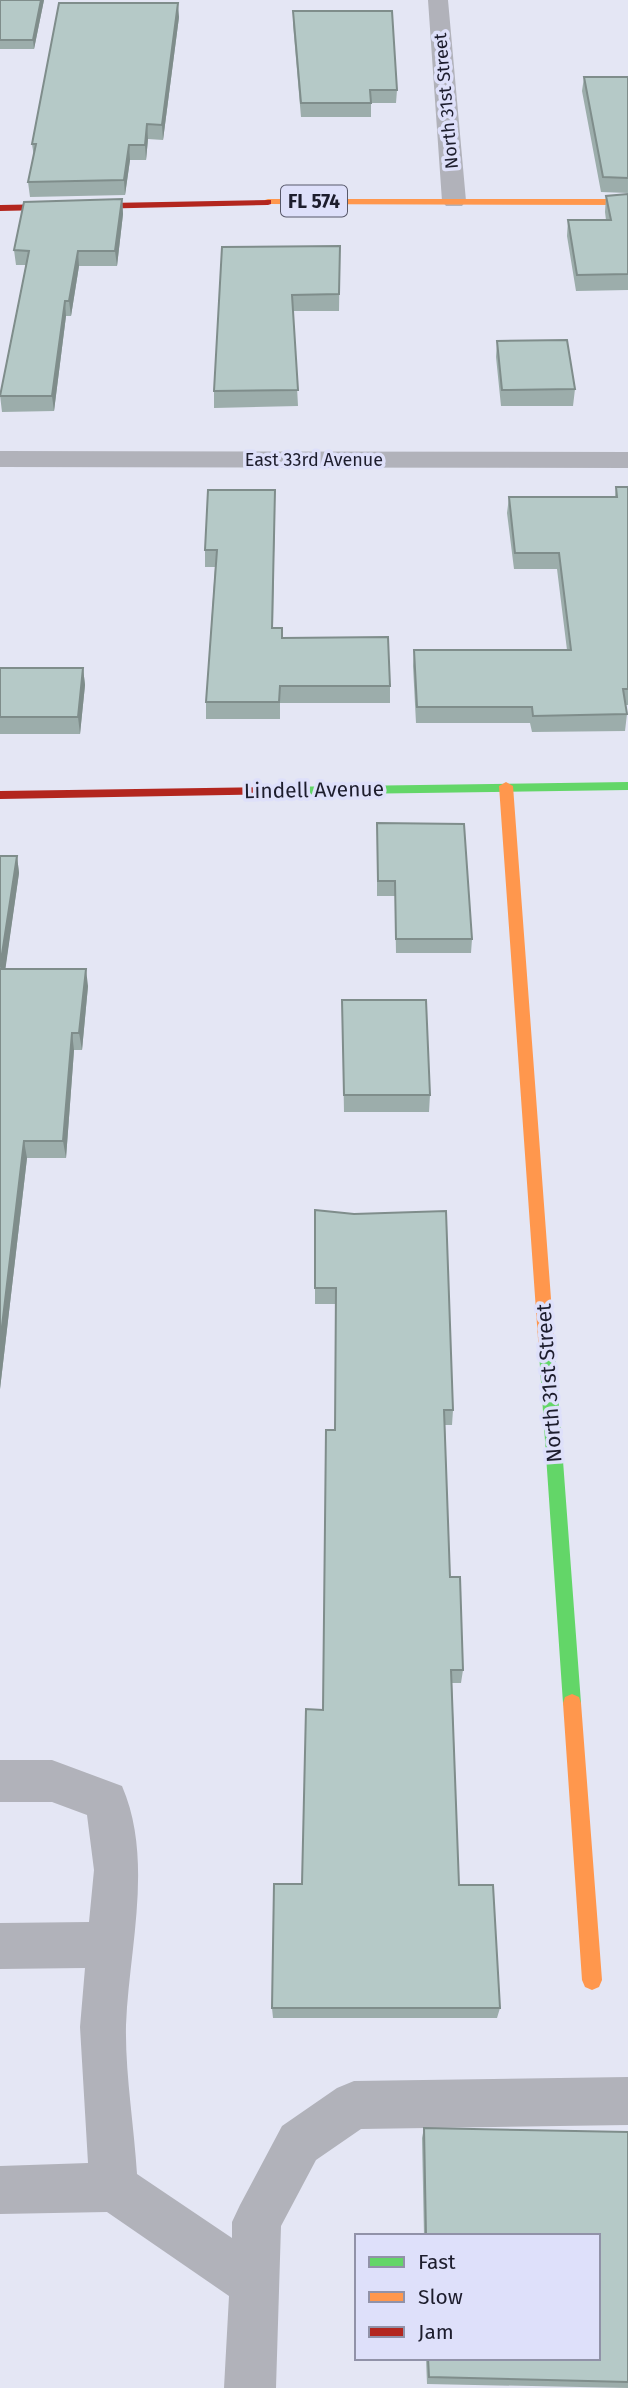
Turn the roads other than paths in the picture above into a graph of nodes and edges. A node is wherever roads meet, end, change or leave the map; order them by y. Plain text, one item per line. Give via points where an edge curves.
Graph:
1 (438, 0) edge
2 (454, 201) junction
3 (628, 202) edge
4 (0, 208) edge
5 (0, 459) edge
6 (628, 460) edge
7 (506, 786) junction
8 (628, 786) edge
9 (0, 795) edge
10 (0, 1781) edge
11 (109, 1945) junction
12 (0, 1946) edge
13 (592, 1980) dead end
14 (628, 2101) edge
15 (114, 2187) junction
16 (0, 2190) edge
17 (254, 2283) junction
18 (250, 2388) edge

1 - 2 street, North 31st Street
2 - 3 street, FL 574
2 - 4 street, FL 574
5 - 6 street, East 33rd Avenue
7 - 8 street, Lindell Avenue
7 - 9 street, Lindell Avenue
7 - 13 street, North 31st Street
10 - 11 lane via 52,1781 107,1801 116,1870
11 - 12 lane
11 - 15 lane via 103,2026
14 - 17 lane via 354,2105 299,2143 257,2222
15 - 16 lane
15 - 17 lane
17 - 18 lane

